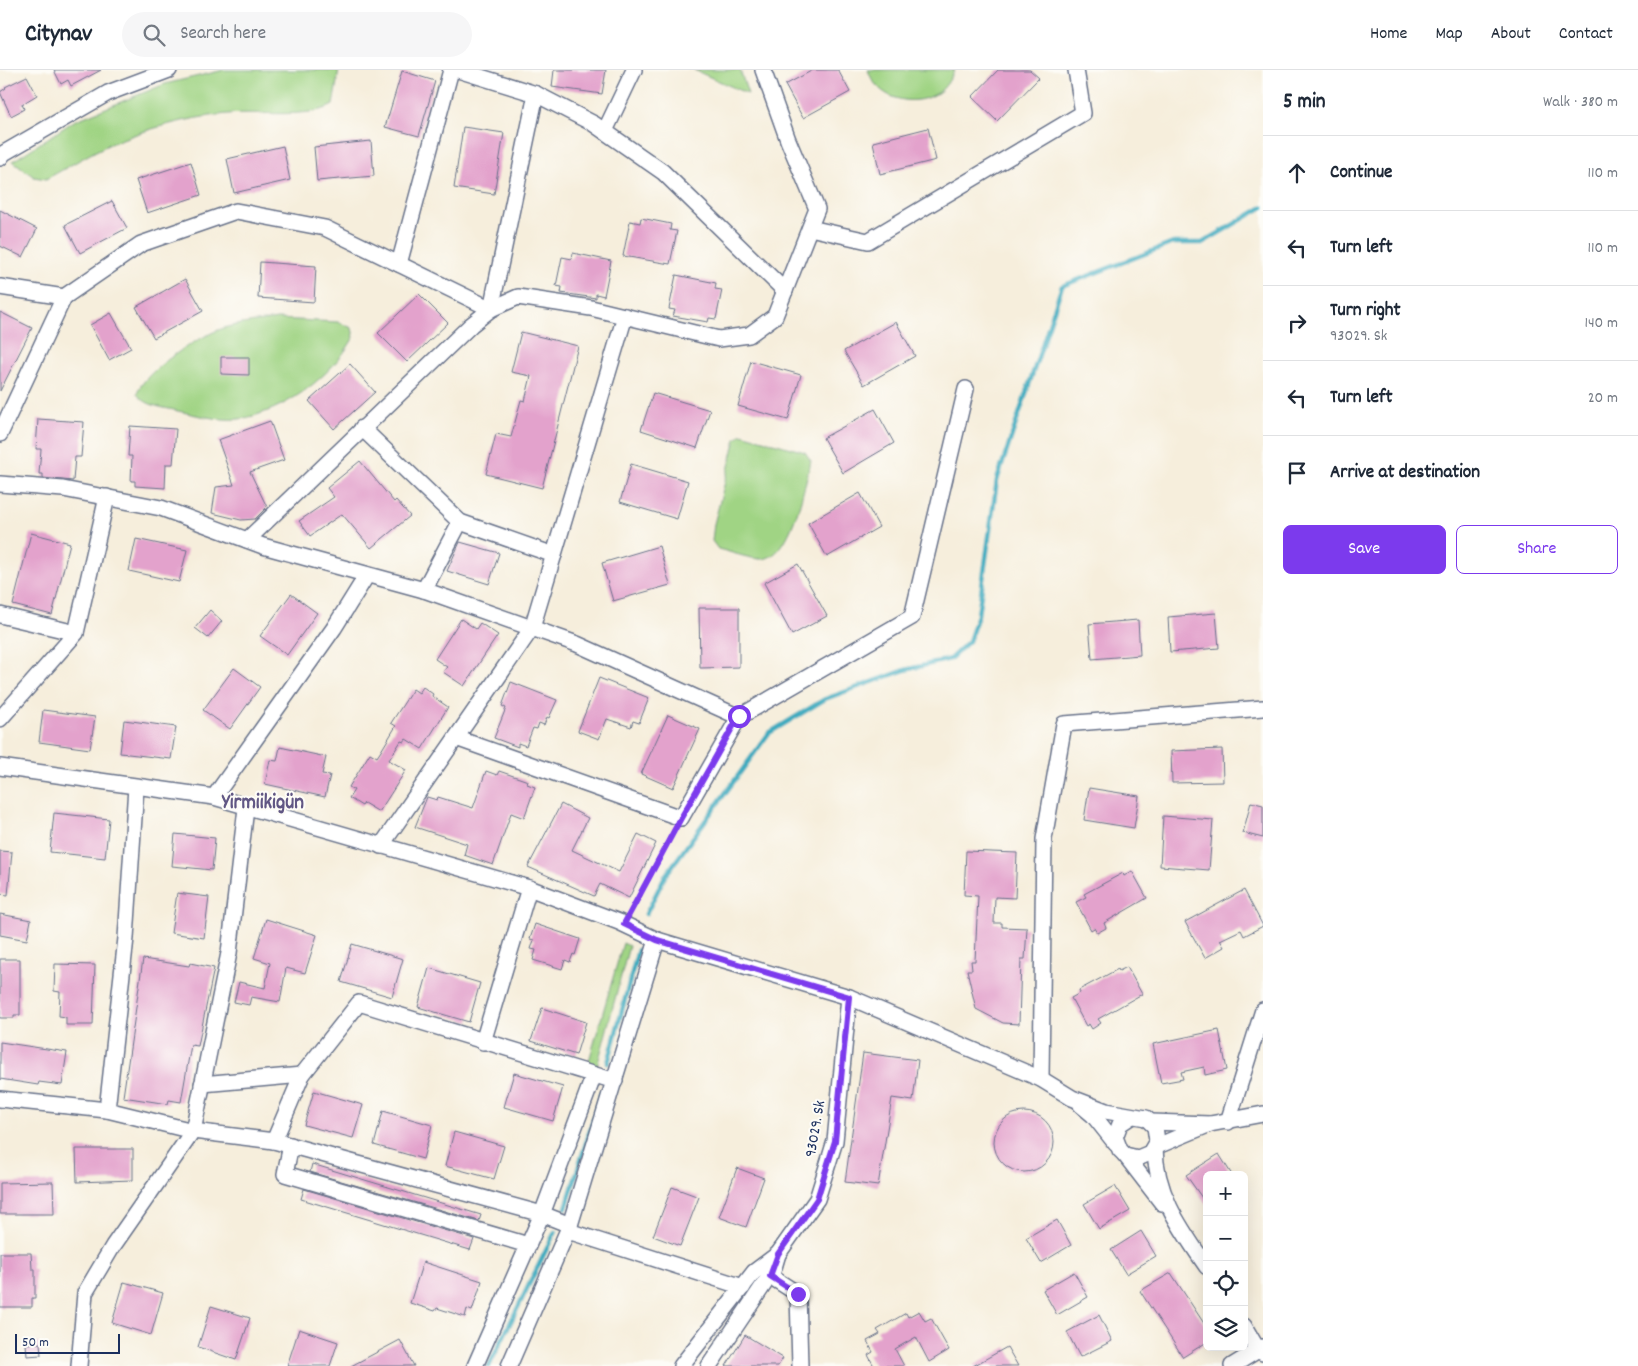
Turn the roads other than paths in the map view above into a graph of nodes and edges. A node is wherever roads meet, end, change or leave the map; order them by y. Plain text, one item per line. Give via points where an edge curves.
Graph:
1 (169, 70) edge
2 (451, 70) edge
3 (458, 70) edge
4 (634, 70) edge
5 (763, 70) edge
6 (1076, 70) edge
7 (536, 94) junction
8 (605, 131) junction
9 (1, 151) edge
10 (810, 228) junction
11 (399, 264) junction
12 (0, 287) edge
13 (785, 291) junction
14 (64, 297) junction
15 (491, 309) junction
16 (625, 316) junction
17 (966, 389) dead end
18 (362, 428) junction
19 (0, 434) edge
20 (0, 484) edge
21 (107, 498) junction
22 (460, 522) junction
23 (247, 540) junction
24 (554, 555) junction
25 (367, 575) junction
26 (424, 590) junction
27 (0, 615) edge
28 (532, 628) junction
29 (76, 633) junction
30 (1263, 708) edge
31 (739, 716) junction
32 (0, 719) edge
33 (456, 738) junction
34 (0, 767) edge
35 (136, 787) junction
36 (214, 797) junction
37 (246, 808) junction
38 (381, 846) junction
39 (529, 888) junction
40 (657, 940) junction
41 (849, 997) junction
42 (1263, 1010) edge
43 (483, 1042) junction
44 (302, 1074) junction
45 (594, 1075) junction
46 (1041, 1079) junction
47 (615, 1081) junction
48 (202, 1084) junction
49 (1072, 1098) junction
50 (0, 1099) edge
51 (107, 1110) junction
52 (1263, 1114) edge
53 (1132, 1116) junction
54 (1151, 1122) junction
55 (1228, 1122) junction
56 (1210, 1124) junction
57 (193, 1131) junction
58 (274, 1141) junction
59 (291, 1145) junction
60 (1155, 1147) junction
61 (1120, 1149) junction
62 (542, 1214) junction
63 (1175, 1222) junction
64 (569, 1228) junction
65 (528, 1245) junction
66 (778, 1254) junction
67 (1203, 1261) edge
68 (770, 1276) junction
69 (743, 1287) junction
70 (1248, 1332) edge
71 (1261, 1350) edge
72 (79, 1366) edge
73 (475, 1366) edge
74 (509, 1366) edge
75 (682, 1366) edge
76 (709, 1366) edge
77 (800, 1366) edge
78 (1232, 1366) edge

1 - 9 street via 108,93
2 - 11 street
3 - 7 street
4 - 8 street
5 - 10 street via 817,209
6 - 10 street via 1083,113 1058,128 868,240
7 - 8 street
7 - 15 street
8 - 13 street via 663,172
10 - 13 street
11 - 14 street via 325,228 236,211 141,244
11 - 15 street
12 - 14 street
13 - 16 street via 776,316 749,335 719,339
14 - 19 street
15 - 16 street via 518,298
15 - 18 street
16 - 24 street
17 - 31 street via 912,617
18 - 22 street
18 - 23 street
20 - 21 street via 63,489
21 - 23 street via 161,508
21 - 29 street
22 - 24 street
22 - 26 street
23 - 25 street
24 - 28 street
25 - 26 street
25 - 36 street via 334,628
26 - 28 street
27 - 29 street
28 - 31 street via 609,657
28 - 33 street
29 - 32 street
30 - 46 street via 1064,724 1044,839
31 - 33 street via 681,818
33 - 38 street
34 - 35 street
35 - 36 street
35 - 51 street via 126,938
36 - 37 street
37 - 38 street
37 - 48 street via 229,953
38 - 39 street
39 - 40 street
39 - 43 street
40 - 41 street
40 - 47 street
41 - 46 street
41 - 66 street, 93029. Sk via 835,1141 817,1199
42 - 55 street
43 - 44 street via 359,1004
43 - 45 street
44 - 48 street
44 - 58 street
45 - 47 street
45 - 62 street
46 - 49 street
47 - 64 street
48 - 57 street
49 - 53 street via 1106,1111
49 - 61 street via 1093,1116
50 - 51 street
51 - 57 street
52 - 55 street
53 - 54 street
53 - 61 street via 1116,1130
54 - 56 street
54 - 60 street via 1157,1134
55 - 56 street
56 - 60 street
57 - 58 street
57 - 72 street via 113,1246 85,1293
58 - 59 street
59 - 62 street
59 - 65 street via 285,1174
60 - 61 street via 1138,1158
60 - 63 street via 1160,1187
61 - 63 street
62 - 64 street
62 - 65 street
63 - 67 street
64 - 69 street
64 - 74 street
65 - 73 street
66 - 68 street, 93029. Sk
66 - 69 street, 93029. Sk via 754,1272
68 - 76 street, 93029. Sk
68 - 77 street via 798,1294
69 - 75 street, 93029. Sk
70 - 71 street
71 - 78 street

